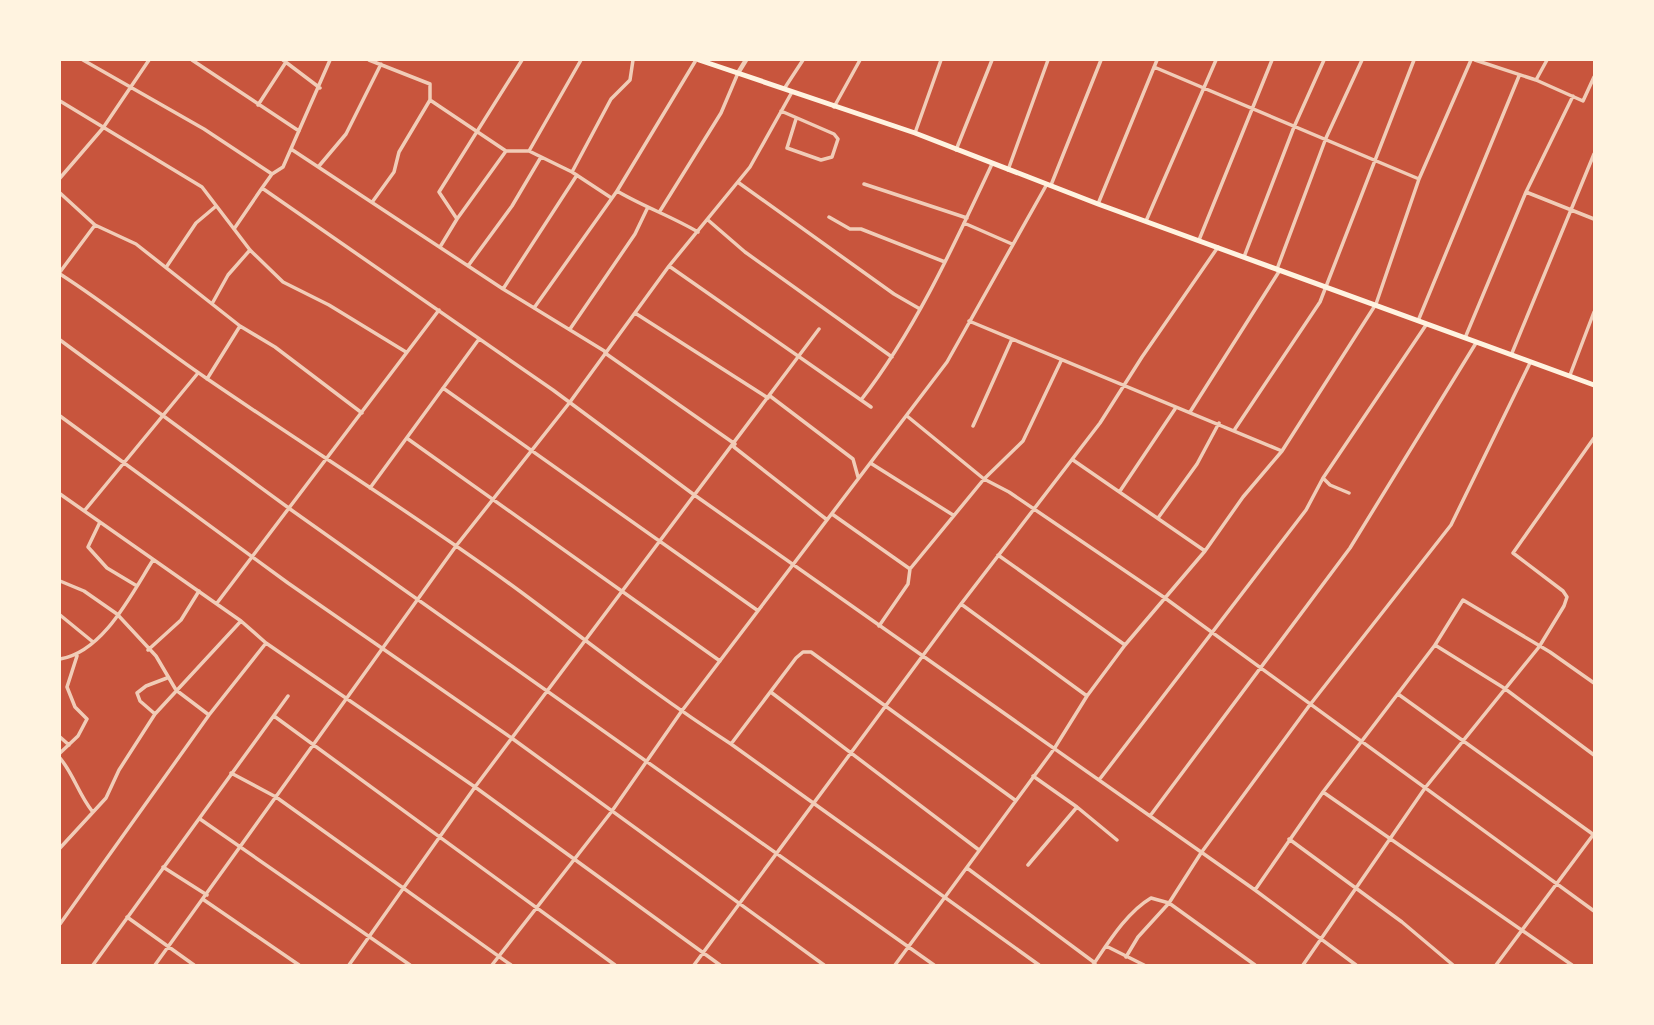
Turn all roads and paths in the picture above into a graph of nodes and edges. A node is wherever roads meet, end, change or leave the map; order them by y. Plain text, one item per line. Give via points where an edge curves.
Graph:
1 (83, 60) edge
2 (149, 60) edge
3 (192, 60) edge
4 (330, 60) edge
5 (369, 60) edge
6 (522, 60) edge
7 (581, 60) edge
8 (633, 60) edge
9 (697, 60) edge
10 (746, 60) edge
11 (803, 60) edge
12 (860, 60) edge
13 (941, 60) edge
14 (992, 60) edge
15 (1048, 60) edge
16 (1101, 60) edge
17 (1157, 60) edge
18 (1216, 60) edge
19 (1272, 60) edge
20 (1324, 60) edge
21 (1362, 60) edge
22 (1414, 60) edge
23 (1473, 60) edge
24 (1547, 60) edge
25 (285, 61) edge
26 (1487, 61) edge
27 (381, 64) junction
28 (1154, 67) junction
29 (738, 73) junction
30 (1519, 76) junction
31 (1594, 77) edge
32 (1536, 80) junction
33 (130, 85) junction
34 (1203, 87) junction
35 (320, 88) junction
36 (784, 89) junction
37 (792, 92) junction
38 (1573, 96) junction
39 (430, 100) junction
40 (60, 101) edge
41 (258, 105) junction
42 (833, 107) junction
43 (1251, 108) junction
44 (781, 111) junction
45 (796, 119) junction
46 (1294, 127) junction
47 (103, 128) junction
48 (299, 131) junction
49 (476, 131) junction
50 (915, 133) junction
51 (1326, 138) junction
52 (291, 149) junction
53 (956, 150) junction
54 (506, 151) junction
55 (528, 151) junction
56 (1594, 154) edge
57 (541, 157) junction
58 (1374, 158) junction
59 (992, 163) junction
60 (319, 167) junction
61 (1008, 170) junction
62 (572, 172) junction
63 (272, 174) junction
64 (577, 175) junction
65 (60, 178) edge
66 (1419, 179) junction
67 (739, 183) junction
68 (864, 184) dead end
69 (1049, 185) junction
70 (262, 188) junction
71 (617, 191) junction
72 (1526, 192) junction
73 (60, 193) edge
74 (610, 197) junction
75 (373, 201) junction
76 (1098, 204) junction
77 (215, 207) junction
78 (647, 209) junction
79 (1572, 210) junction
80 (660, 211) junction
81 (829, 217) dead end
82 (967, 218) junction
83 (457, 219) junction
84 (1594, 219) edge
85 (708, 220) junction
86 (1146, 220) junction
87 (964, 223) junction
88 (95, 225) junction
89 (234, 230) junction
90 (698, 232) junction
91 (1199, 240) junction
92 (1012, 244) junction
93 (440, 247) junction
94 (1218, 247) junction
95 (250, 250) junction
96 (1244, 257) junction
97 (945, 262) junction
98 (167, 266) junction
99 (468, 266) junction
100 (669, 267) junction
101 (1278, 270) junction
102 (60, 273) edge
103 (1327, 288) junction
104 (503, 289) junction
105 (213, 302) junction
106 (1376, 304) junction
107 (534, 308) junction
108 (920, 309) junction
109 (439, 310) junction
110 (1594, 312) edge
111 (635, 313) junction
112 (969, 321) junction
113 (1418, 321) junction
114 (1427, 324) junction
115 (240, 326) junction
116 (570, 329) junction
117 (819, 329) dead end
118 (1465, 338) junction
119 (480, 339) junction
120 (1012, 339) junction
121 (60, 340) edge
122 (1476, 342) junction
123 (406, 352) junction
124 (606, 352) junction
125 (1512, 353) junction
126 (800, 356) junction
127 (892, 357) junction
128 (1061, 361) junction
129 (1531, 361) junction
130 (198, 373) junction
131 (1570, 376) junction
132 (207, 379) junction
133 (1124, 384) junction
134 (1594, 385) edge
135 (443, 388) junction
136 (769, 397) junction
137 (861, 400) junction
138 (570, 402) junction
139 (870, 407) dead end
140 (1175, 409) junction
141 (1190, 412) junction
142 (362, 413) junction
143 (162, 415) junction
144 (60, 416) edge
145 (907, 416) junction
146 (1219, 423) junction
147 (973, 426) dead end
148 (1235, 429) junction
149 (1594, 438) edge
150 (408, 439) junction
151 (734, 445) junction
152 (529, 451) junction
153 (1282, 451) junction
154 (328, 457) junction
155 (1073, 460) junction
156 (123, 461) junction
157 (871, 463) junction
158 (858, 477) junction
159 (1323, 478) junction
160 (984, 479) junction
161 (370, 488) junction
162 (1120, 491) junction
163 (1349, 493) dead end
164 (694, 494) junction
165 (60, 496) edge
166 (494, 499) junction
167 (290, 509) junction
168 (1034, 509) junction
169 (85, 510) junction
170 (831, 513) junction
171 (953, 515) junction
172 (826, 519) junction
173 (1158, 519) junction
174 (100, 522) junction
175 (659, 543) junction
176 (456, 546) junction
177 (1205, 551) junction
178 (252, 555) junction
179 (997, 555) junction
180 (153, 559) junction
181 (794, 563) junction
182 (910, 569) junction
183 (60, 580) edge
184 (137, 586) junction
185 (199, 591) junction
186 (621, 593) junction
187 (418, 597) junction
188 (1165, 598) junction
189 (217, 603) junction
190 (961, 604) junction
191 (757, 610) junction
192 (117, 614) junction
193 (60, 615) edge
194 (241, 621) junction
195 (879, 625) junction
196 (1211, 633) junction
197 (93, 642) junction
198 (266, 643) junction
199 (586, 643) junction
200 (1125, 645) junction
201 (1435, 645) junction
202 (382, 646) junction
203 (1539, 647) junction
204 (148, 650) junction
205 (77, 656) junction
206 (922, 658) junction
207 (60, 659) edge
208 (720, 660) junction
209 (1260, 670) junction
210 (167, 678) junction
211 (1594, 683) edge
212 (1504, 688) junction
213 (176, 690) junction
214 (549, 691) junction
215 (772, 693) junction
216 (1398, 694) junction
217 (1087, 695) junction
218 (288, 696) dead end
219 (348, 698) junction
220 (1309, 706) junction
221 (886, 707) junction
222 (681, 712) junction
223 (155, 714) junction
224 (209, 715) junction
225 (274, 716) junction
226 (60, 737) edge
227 (513, 739) junction
228 (1464, 740) junction
229 (1360, 742) junction
230 (731, 744) junction
231 (314, 745) junction
232 (69, 746) junction
233 (1054, 749) junction
234 (849, 755) junction
235 (1594, 755) edge
236 (60, 756) edge
237 (646, 760) junction
238 (231, 773) junction
239 (1033, 776) junction
240 (1099, 780) junction
241 (475, 787) junction
242 (1425, 788) junction
243 (1323, 792) junction
244 (276, 797) junction
245 (1015, 800) junction
246 (811, 804) junction
247 (1077, 807) junction
248 (92, 811) junction
249 (612, 811) junction
250 (1150, 816) junction
251 (200, 819) junction
252 (1594, 834) edge
253 (440, 838) junction
254 (1289, 839) junction
255 (1389, 839) junction
256 (1116, 840) dead end
257 (241, 846) junction
258 (60, 848) edge
259 (980, 851) junction
260 (1201, 853) junction
261 (775, 855) junction
262 (574, 861) junction
263 (1028, 865) dead end
264 (163, 867) junction
265 (967, 868) junction
266 (1557, 884) junction
267 (403, 889) junction
268 (1356, 889) junction
269 (1255, 890) junction
270 (205, 898) junction
271 (942, 898) junction
272 (1169, 903) junction
273 (738, 905) junction
274 (536, 908) junction
275 (1594, 911) edge
276 (127, 917) junction
277 (60, 924) edge
278 (1522, 931) junction
279 (370, 937) junction
280 (1319, 938) junction
281 (1106, 946) junction
282 (169, 947) junction
283 (909, 947) junction
284 (703, 953) junction
285 (498, 956) junction
286 (1126, 957) junction
287 (1094, 964) edge
288 (93, 965) edge
289 (155, 965) edge
290 (194, 965) edge
291 (299, 965) edge
292 (349, 965) edge
293 (410, 965) edge
294 (492, 965) edge
295 (511, 965) edge
296 (615, 965) edge
297 (694, 965) edge
298 (720, 965) edge
299 (824, 965) edge
300 (895, 965) edge
301 (934, 965) edge
302 (1039, 965) edge
303 (1144, 965) edge
304 (1255, 965) edge
305 (1303, 965) edge
306 (1356, 965) edge
307 (1453, 965) edge
308 (1496, 965) edge
309 (1572, 965) edge

1 - 33 street
2 - 33 street
3 - 41 street
4 - 35 street
5 - 27 street
6 - 49 street
7 - 55 street
8 - 62 street via 630,80 611,99
9 - 29 main road
9 - 71 street
10 - 29 street
11 - 36 street
12 - 42 street
13 - 50 street
14 - 53 street
15 - 61 street
16 - 69 street
17 - 28 street
18 - 34 street
19 - 43 street
20 - 46 street
21 - 51 street
22 - 58 street
23 - 26 street
23 - 66 street
24 - 32 street
25 - 35 street
25 - 41 street
26 - 30 street
27 - 39 street via 430,84
27 - 60 street via 346,134
28 - 34 street
28 - 76 street
29 - 36 main road
29 - 80 street via 721,113
30 - 32 street
30 - 113 street
31 - 38 street via 1583,101
32 - 38 street
33 - 47 street
33 - 63 street
34 - 43 street
34 - 86 street
35 - 48 street
36 - 37 main road
37 - 42 main road
37 - 44 street
38 - 72 street
39 - 49 street
39 - 75 street via 400,152 394,172
40 - 47 street
41 - 48 street
42 - 50 main road
43 - 46 street
43 - 91 street
44 - 45 street
44 - 67 street
45 - 45 street via 834,134 838,139 832,157 821,160 787,148
46 - 51 street
46 - 96 street
47 - 65 street
47 - 77 street via 202,187
48 - 52 street
49 - 54 street
49 - 83 street via 439,192
50 - 53 main road
51 - 58 street
51 - 101 street
52 - 60 street
52 - 63 street via 283,167
53 - 59 main road
54 - 55 street
54 - 83 street
55 - 57 street
56 - 79 street
57 - 62 street
57 - 99 street
58 - 66 street
58 - 103 street
59 - 61 main road
59 - 82 street
60 - 75 street
61 - 69 main road
62 - 64 street
63 - 70 street
64 - 74 street
64 - 104 street
66 - 106 street
67 - 85 street
67 - 108 street
68 - 82 street
69 - 76 main road
69 - 92 street
70 - 89 street
70 - 109 street
71 - 74 street
71 - 78 street
72 - 79 street
72 - 118 street
73 - 88 street
74 - 107 street
75 - 93 street
76 - 86 main road
77 - 89 street
77 - 98 street via 195,223
78 - 80 street
78 - 116 street
79 - 84 street
79 - 125 street
80 - 90 street
81 - 97 street via 850,229 861,229
82 - 87 street
83 - 93 street
85 - 90 street
85 - 127 street via 745,252
86 - 91 main road
87 - 92 street
87 - 97 street
88 - 98 street via 136,244
88 - 102 street
89 - 95 street
90 - 100 street
91 - 94 main road
92 - 112 street
93 - 99 street
94 - 96 main road
94 - 133 street
95 - 105 street
95 - 123 street via 283,282
96 - 101 main road
97 - 108 street
98 - 105 street
99 - 104 street
100 - 111 street
100 - 126 street
101 - 103 main road
101 - 141 street
102 - 130 street
103 - 106 main road
103 - 148 street
104 - 107 street
105 - 115 street
106 - 113 main road
106 - 153 street
107 - 116 street
108 - 127 street
109 - 119 street
109 - 123 street
110 - 131 street
111 - 124 street
111 - 136 street
112 - 120 street
112 - 145 street via 947,362
113 - 114 main road
114 - 118 main road
114 - 159 street
115 - 132 street
115 - 142 street
116 - 124 street
117 - 126 street
118 - 122 main road
119 - 135 street
119 - 138 street
120 - 128 street
120 - 147 street
121 - 143 street
122 - 125 main road
122 - 209 street via 1350,548
123 - 142 street
124 - 138 street
124 - 151 street
125 - 129 main road
126 - 136 street
126 - 137 street
127 - 137 street
128 - 133 street
128 - 160 street via 1023,441
129 - 131 main road
129 - 220 street via 1451,525
130 - 132 street
130 - 143 street
131 - 134 main road
132 - 154 street
133 - 140 street
133 - 155 street
135 - 150 street
135 - 152 street
136 - 151 street
136 - 158 street via 853,459
137 - 139 street
138 - 152 street
138 - 164 street
140 - 141 street
140 - 162 street
141 - 146 street
142 - 154 street
143 - 156 street
143 - 167 street
144 - 156 street
145 - 157 street
145 - 160 street
146 - 148 street
146 - 173 street
148 - 153 street
149 - 203 street via 1513,553 1567,597
150 - 161 street
150 - 166 street
151 - 164 street
151 - 172 street
152 - 166 street
152 - 175 street
153 - 177 street
154 - 161 street
154 - 167 street
155 - 162 street
155 - 168 street
156 - 169 street
156 - 178 street
157 - 158 street
157 - 171 street
158 - 170 street
159 - 163 street
159 - 196 street via 1306,510
160 - 168 street
160 - 171 street
161 - 176 street
162 - 173 street
164 - 175 street
164 - 181 street
165 - 169 street
166 - 176 street
166 - 186 street
167 - 178 street
167 - 187 street
168 - 179 street
168 - 188 street
169 - 174 street
170 - 172 street
170 - 182 street
171 - 182 street
172 - 181 street
173 - 177 street
174 - 180 street
174 - 184 street via 88,547 107,568
175 - 186 street
175 - 191 street
176 - 187 street
176 - 199 street
177 - 188 street
178 - 189 street
178 - 202 street
179 - 190 street
179 - 200 street
180 - 184 street
180 - 185 street
181 - 191 street
181 - 195 street
182 - 195 street via 908,584
183 - 192 street
184 - 192 street
185 - 189 street
185 - 204 street via 181,620
186 - 199 street
186 - 208 street
187 - 202 street
187 - 214 street
188 - 196 street
188 - 200 street
189 - 194 street
190 - 206 street
190 - 217 street
191 - 208 street
192 - 197 street
192 - 204 street
193 - 197 street
194 - 198 street
194 - 213 street
195 - 206 street
196 - 209 street
196 - 240 street
197 - 205 street
198 - 219 street
198 - 224 street
199 - 214 street
199 - 222 street
200 - 217 street
201 - 203 street via 1463,600
201 - 212 street
201 - 216 street
202 - 219 street
202 - 227 street
203 - 211 street
203 - 212 street
204 - 210 street
205 - 207 street
205 - 232 street via 66,687 87,719
206 - 221 street
206 - 233 street
208 - 222 street
209 - 220 street
209 - 250 street
210 - 213 street
210 - 223 street via 137,693
212 - 228 street
212 - 235 street
213 - 223 street
213 - 224 street
214 - 227 street
214 - 237 street
215 - 221 street via 796,658 811,652
215 - 230 street
215 - 234 street
216 - 228 street
216 - 229 street
217 - 233 street
218 - 225 street
219 - 231 street
219 - 241 street
220 - 229 street
220 - 260 street
221 - 234 street
221 - 245 street
222 - 230 street
222 - 237 street
223 - 248 street via 106,798
224 - 277 street
225 - 231 street
225 - 238 street
226 - 232 street
227 - 241 street
227 - 249 street
228 - 242 street
228 - 252 street
229 - 242 street
229 - 243 street
230 - 246 street
231 - 244 street
231 - 253 street
232 - 236 street
233 - 239 street
233 - 240 street
234 - 246 street
234 - 259 street
236 - 248 street
237 - 249 street
237 - 261 street
238 - 244 street
238 - 251 street
239 - 245 street
239 - 247 street
240 - 250 street
241 - 253 street
241 - 262 street
242 - 255 street
242 - 266 street
243 - 254 street
243 - 255 street
244 - 257 street
244 - 267 street
245 - 259 street
246 - 261 street
246 - 271 street
247 - 256 street
247 - 263 street
248 - 258 street
249 - 262 street
249 - 273 street
250 - 260 street
251 - 257 street
251 - 264 street
252 - 266 street
253 - 267 street
253 - 274 street
254 - 268 street
254 - 269 street
255 - 268 street
255 - 278 street
257 - 270 street
257 - 279 street
259 - 265 street
260 - 269 street
260 - 272 street
261 - 273 street
261 - 283 street
262 - 274 street
262 - 284 street
264 - 270 street
264 - 276 street
265 - 271 street
265 - 287 street
266 - 275 street
266 - 278 street
267 - 279 street
267 - 285 street
268 - 280 street
268 - 307 street
269 - 280 street
270 - 282 street
270 - 291 street
271 - 283 street
271 - 302 street
272 - 281 street via 1152,898 1146,901
272 - 286 street
272 - 304 street
273 - 284 street
273 - 299 street
274 - 285 street
274 - 296 street
276 - 282 street
276 - 288 street
278 - 308 street
278 - 309 street
279 - 292 street
279 - 293 street
280 - 305 street
280 - 306 street
281 - 286 street
281 - 287 street
282 - 289 street
282 - 290 street
283 - 300 street
283 - 301 street
284 - 297 street
284 - 298 street
285 - 294 street
285 - 295 street
286 - 303 street

